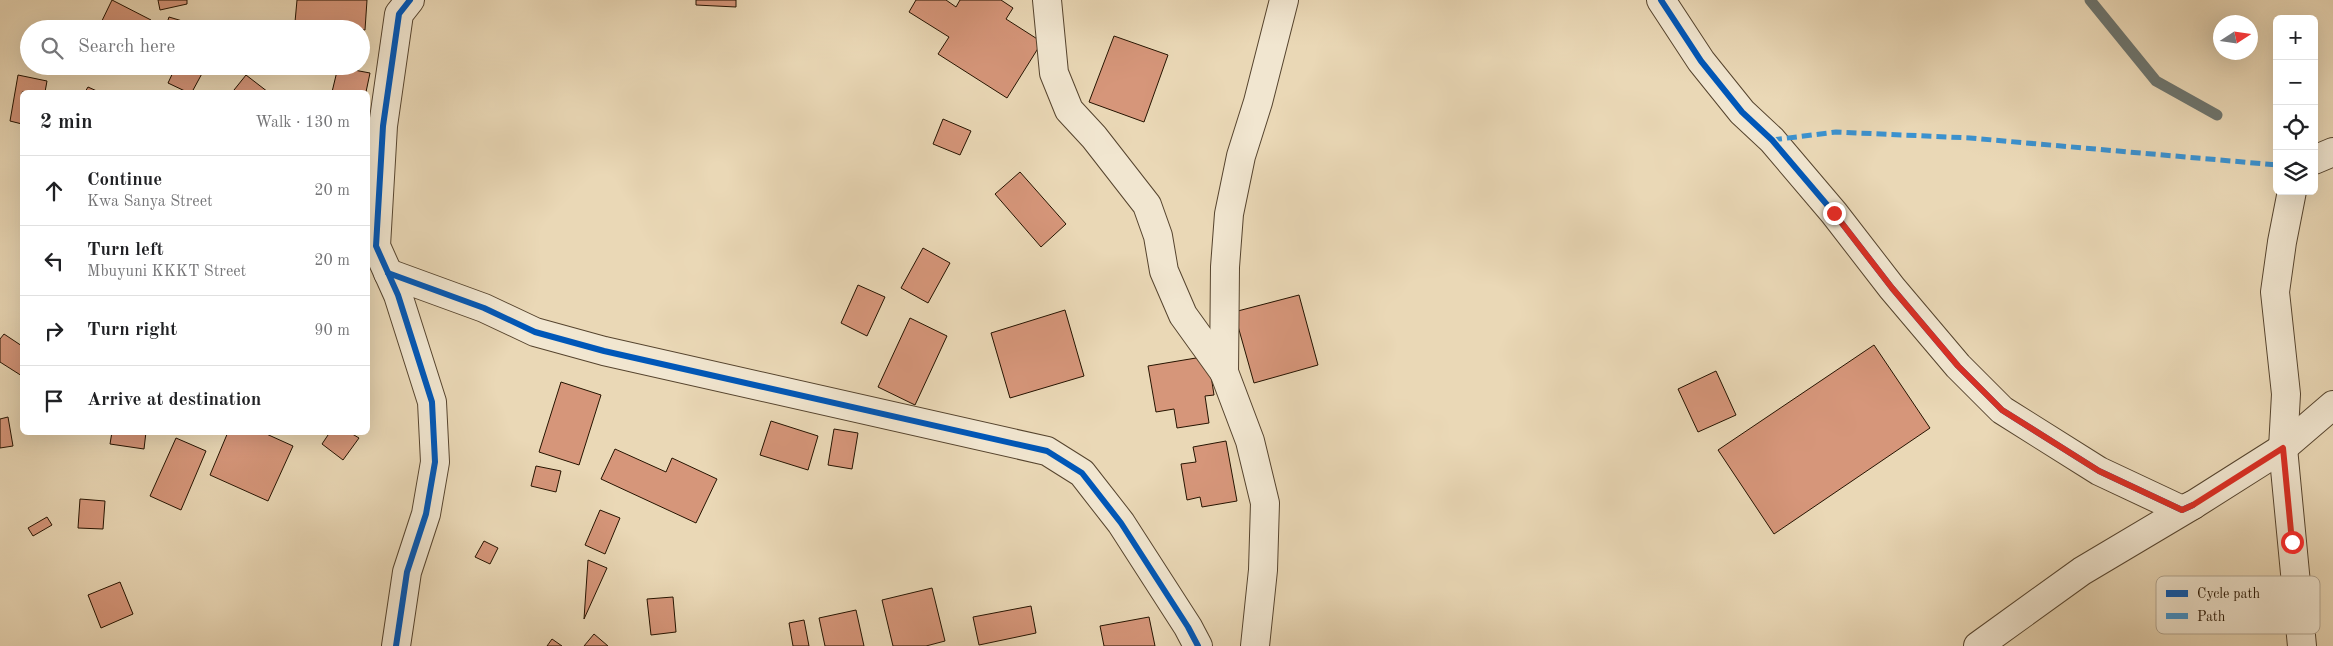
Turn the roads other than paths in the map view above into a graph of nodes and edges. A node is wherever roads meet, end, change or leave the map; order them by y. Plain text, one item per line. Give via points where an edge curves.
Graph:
1 (1048, 0) edge
2 (1284, 0) edge
3 (1661, 0) edge
4 (404, 5) edge
5 (2333, 152) edge
6 (2318, 158) edge
7 (2291, 195) edge
8 (388, 273) junction
9 (1224, 372) junction
10 (2333, 405) edge
11 (2283, 448) junction
12 (2193, 505) junction
13 (2295, 576) edge
14 (396, 646) edge
15 (1198, 646) edge
16 (1255, 646) edge
17 (1978, 646) edge

1 - 9 street via 1054,73 1069,110 1147,205 1158,236 1164,271 1183,315
2 - 9 street via 1241,156 1229,214
3 - 12 street via 1701,61 1742,112 1772,140 1958,366 2002,410 2099,471 2182,510
4 - 8 street via 383,126 376,246
5 - 6 street
7 - 11 street via 2275,292 2286,394
8 - 14 street via 432,402 435,462 426,514 407,572
8 - 15 street via 484,308 535,332 604,351 1047,451 1082,473 1121,523
9 - 16 street via 1250,440 1266,503
10 - 11 street
11 - 12 street
11 - 13 street
12 - 17 street via 2082,571

